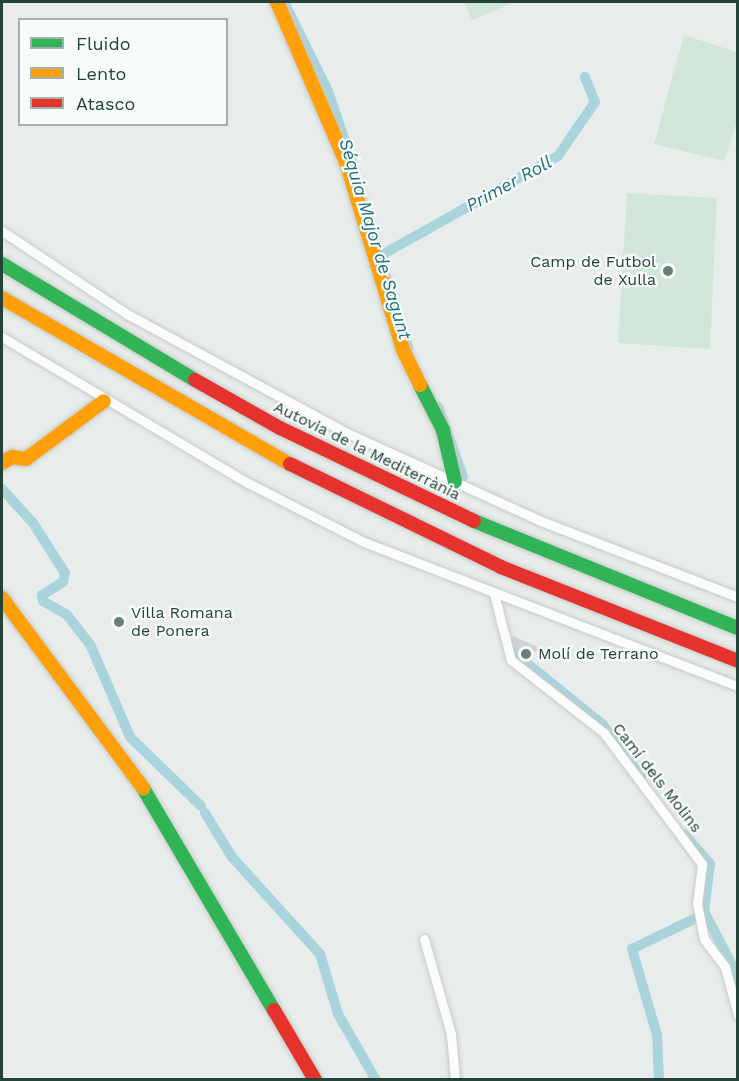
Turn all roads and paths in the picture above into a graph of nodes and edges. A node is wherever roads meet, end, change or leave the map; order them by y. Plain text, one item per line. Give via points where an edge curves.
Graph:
1 (277, 2) edge
2 (2, 231) edge
3 (2, 264) edge
4 (2, 298) edge
5 (2, 337) edge
6 (104, 401) junction
7 (2, 463) edge
8 (455, 482) junction
9 (494, 594) junction
10 (738, 597) edge
11 (2, 598) edge
12 (738, 628) edge
13 (738, 661) edge
14 (738, 686) edge
15 (424, 939) dead end
16 (738, 1015) edge
17 (315, 1080) edge
18 (455, 1080) edge

1 - 8 main road via 346,162 403,350 444,430
2 - 8 street via 127,314 345,432
3 - 12 main road, Autovia de la Mediterrània via 109,332 280,428 523,544
4 - 13 main road via 270,454 501,567
5 - 6 street
6 - 7 main road via 26,459 12,457
6 - 9 street via 364,542
8 - 10 street
9 - 14 street
9 - 16 street, Camí dels Molins via 511,660 604,734 702,864 698,903 704,939 725,967
11 - 17 main road via 150,797
15 - 18 street via 451,1034

